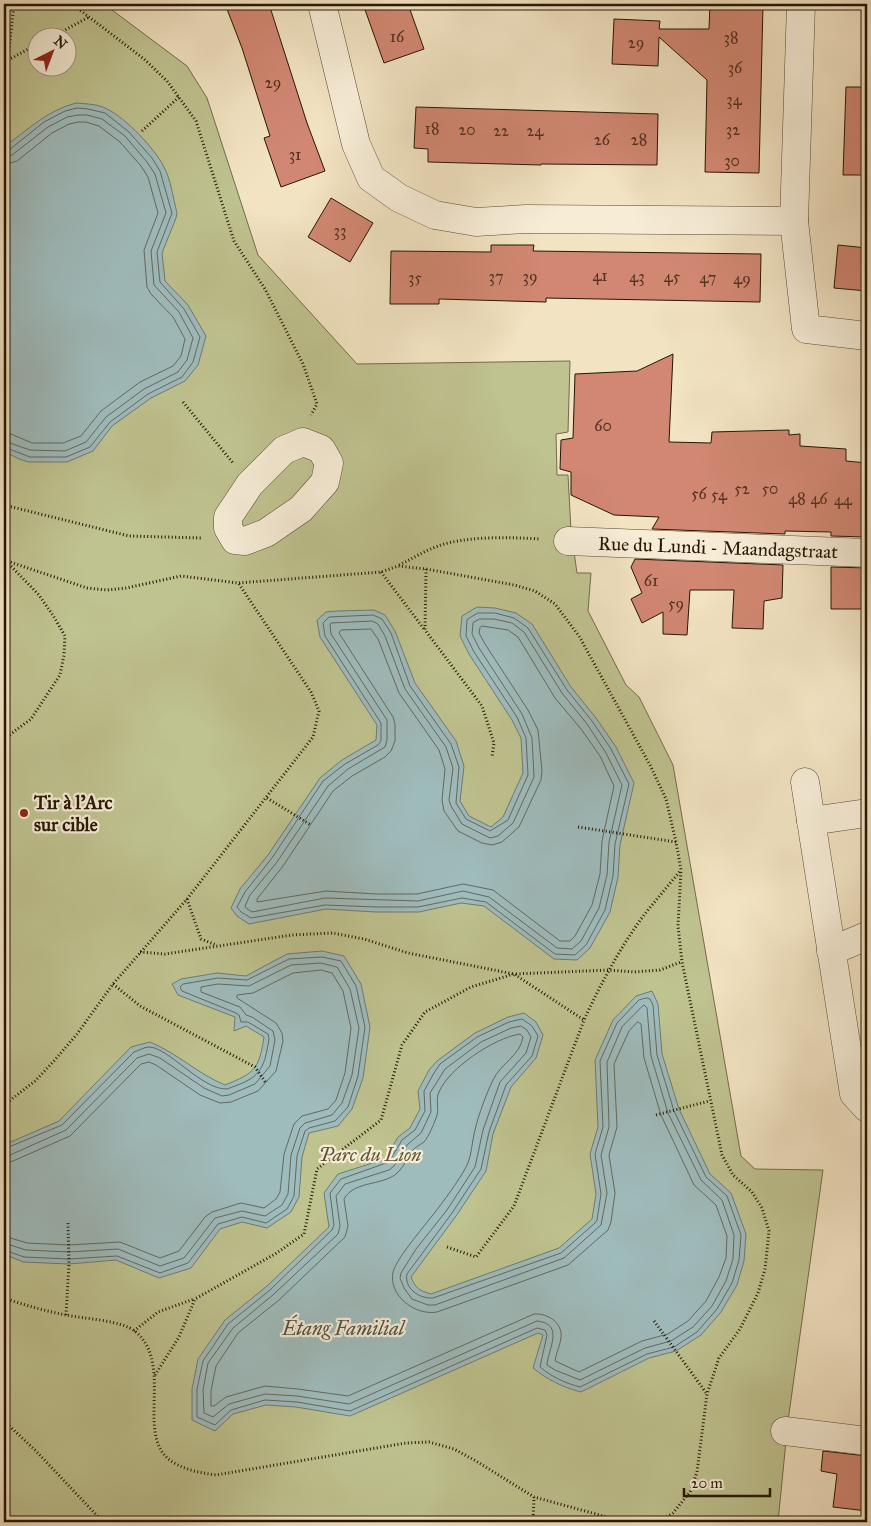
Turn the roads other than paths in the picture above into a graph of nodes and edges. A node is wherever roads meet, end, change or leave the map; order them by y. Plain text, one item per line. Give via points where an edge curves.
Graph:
1 (322, 4) edge
2 (801, 4) edge
3 (794, 221) junction
4 (867, 336) edge
5 (235, 540) joint
6 (568, 541) road end
7 (867, 552) edge
8 (805, 782) dead end
9 (867, 813) edge
10 (811, 821) junction
11 (867, 936) edge
12 (831, 951) junction
13 (867, 1108) edge
14 (784, 1431) dead end
15 (867, 1441) edge

1 - 3 street via 356,144 371,178 399,198 435,215 476,222 526,219
2 - 3 street
3 - 4 street via 806,329
5 - 5 street via 228,528 228,517 250,484 284,450 303,442 321,449 329,462 325,482 301,509 266,533 245,541
6 - 7 street, Rue du Lundi - Maandagstraat
8 - 10 street
9 - 10 street
10 - 12 street
11 - 12 street
12 - 13 street via 854,1094
14 - 15 street

